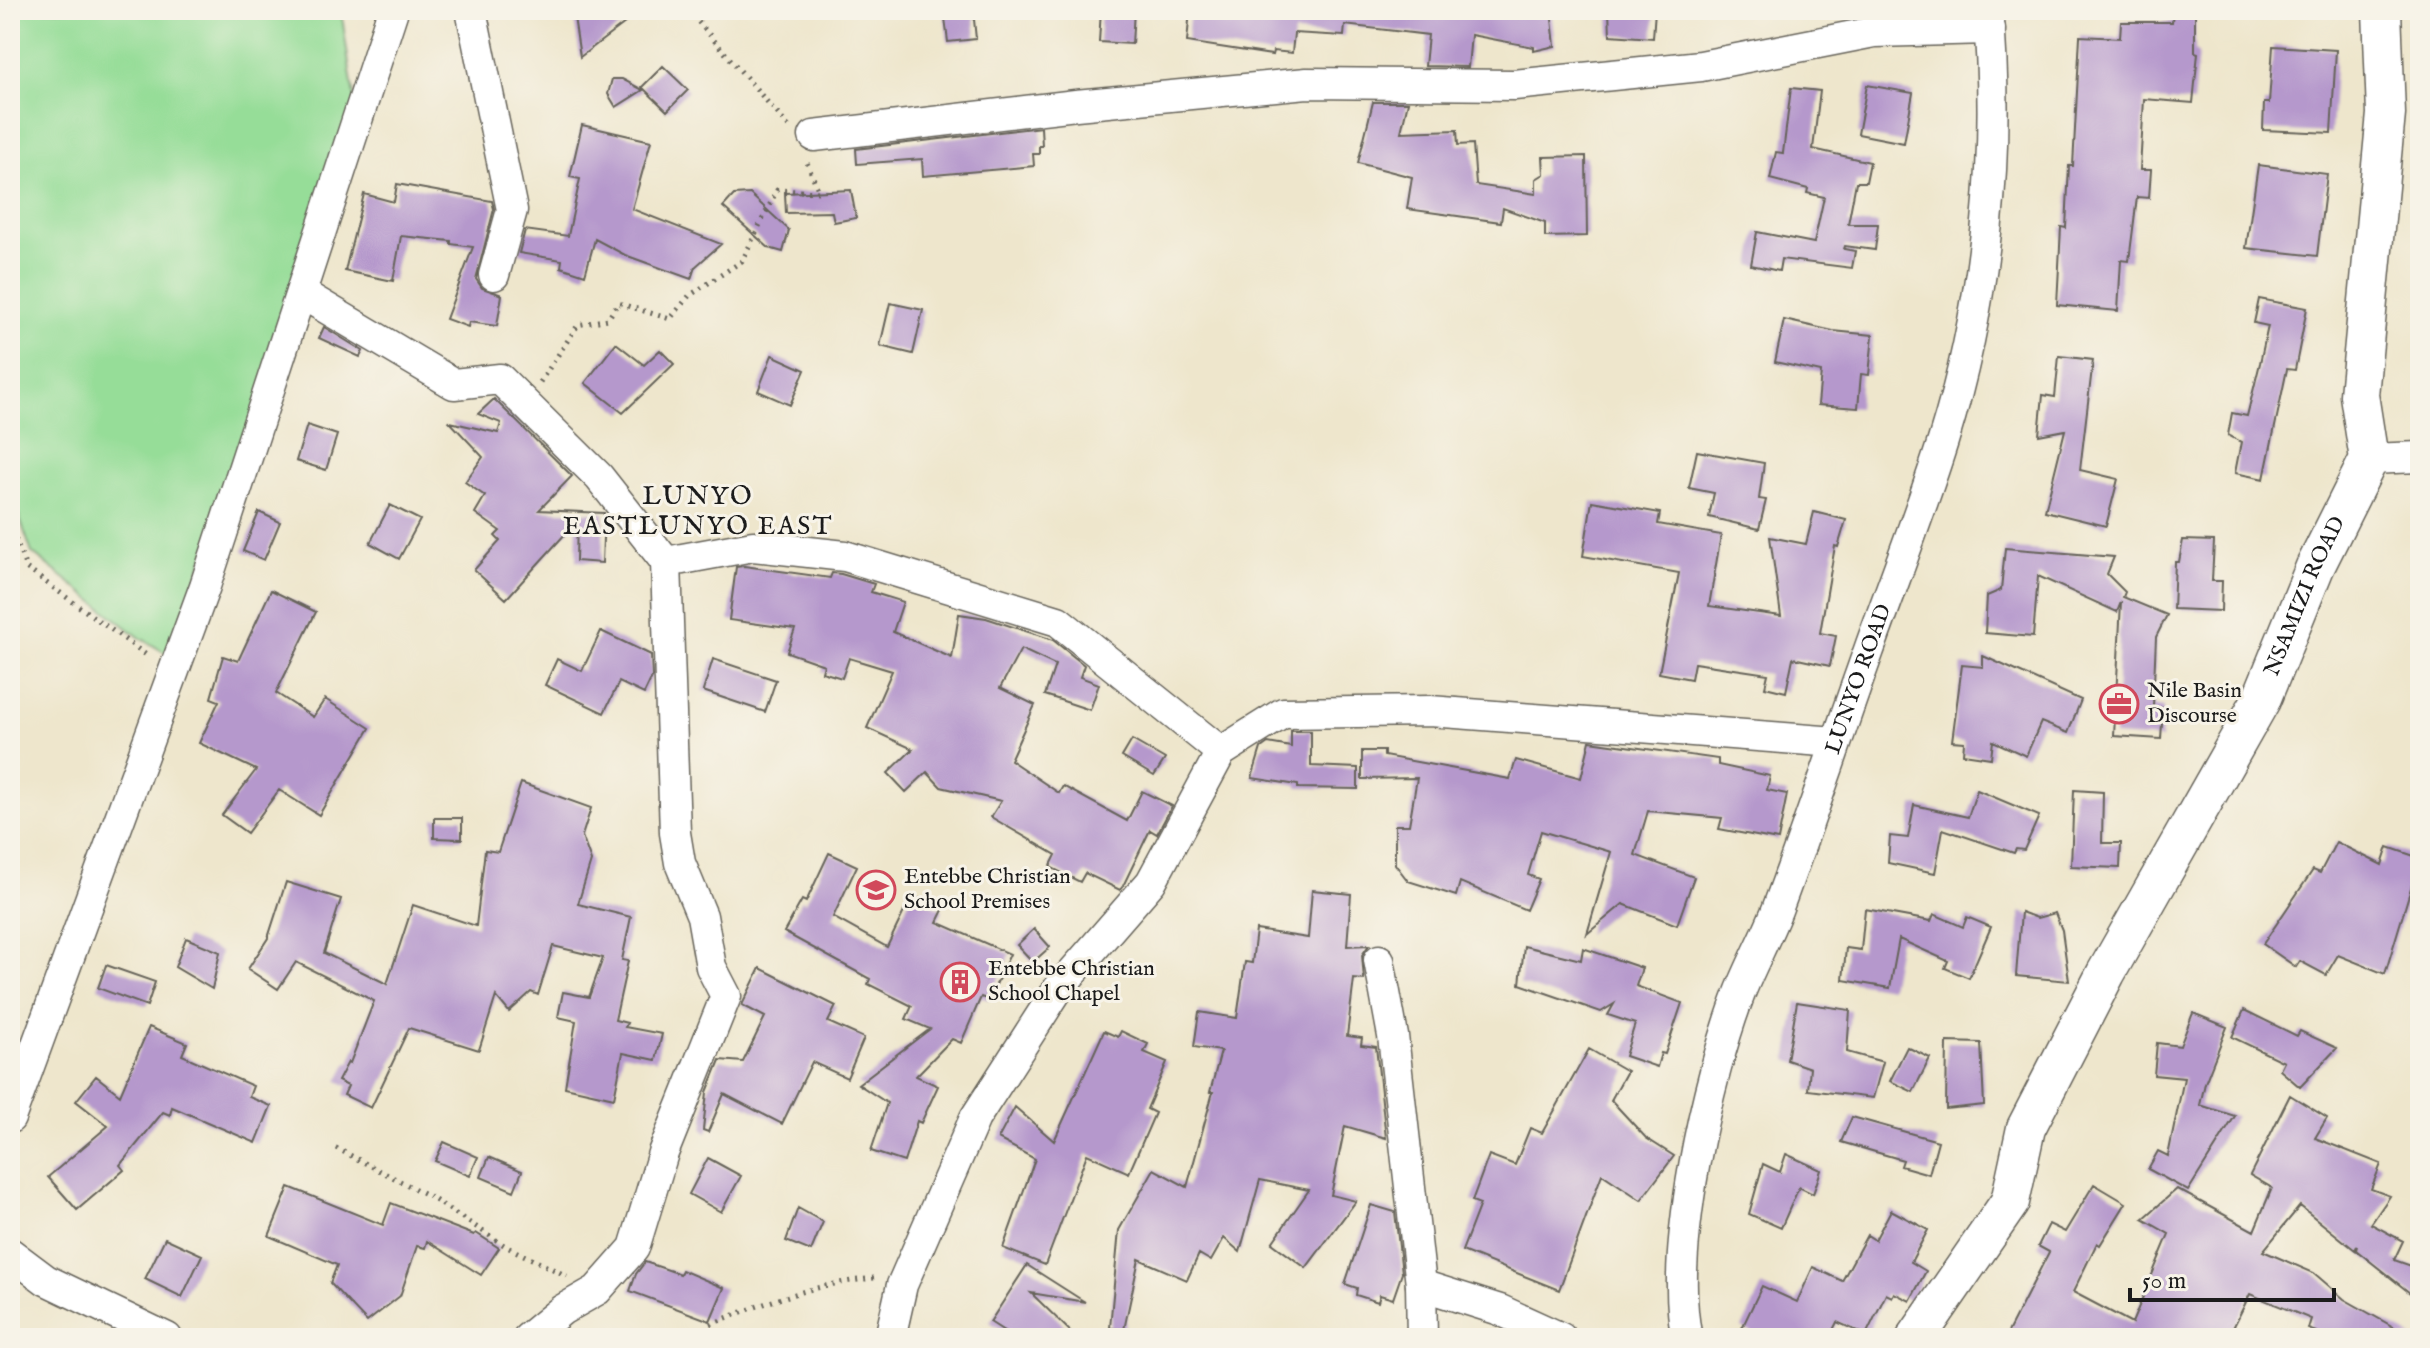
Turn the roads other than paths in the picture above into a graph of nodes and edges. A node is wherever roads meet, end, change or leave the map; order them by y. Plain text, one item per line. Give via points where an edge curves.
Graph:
1 (393, 10) edge
2 (471, 10) edge
3 (2382, 10) edge
4 (1989, 20) edge
5 (803, 139) road end
6 (494, 275) dead end
7 (301, 293) junction
8 (2420, 457) edge
9 (2369, 459) junction
10 (666, 562) junction
11 (1836, 742) junction
12 (1221, 752) junction
13 (1379, 960) dead end
14 (10, 1118) edge
15 (10, 1253) edge
16 (1421, 1285) junction
17 (167, 1338) edge
18 (528, 1338) edge
19 (890, 1338) edge
20 (1422, 1338) edge
21 (1561, 1338) edge
22 (1687, 1338) edge
23 (1916, 1338) edge

1 - 7 street
2 - 6 street via 512,210
3 - 9 street via 2386,114 2359,395
4 - 5 street via 1874,32 1701,66 1514,85 1307,83
4 - 11 street, LUNYO ROAD via 1992,157 1985,241 1968,339 1944,439
7 - 10 street via 454,384 500,379 599,477
7 - 14 street via 174,672
8 - 9 street
9 - 23 street, NSAMIZI ROAD via 2315,567 2261,700 2106,973 2026,1128 2010,1202
10 - 12 street via 753,546 845,556 1058,621
10 - 18 street via 675,833 680,863 702,916 711,967 726,996 663,1153 634,1248 597,1290
11 - 12 street via 1430,711 1313,712 1283,713
11 - 22 street, LUNYO ROAD via 1718,1060 1684,1245 1680,1290
12 - 19 street via 1151,882 1058,989 975,1118 902,1285
13 - 16 street via 1393,1036
15 - 17 street via 46,1280
16 - 20 street
16 - 21 street via 1500,1310

